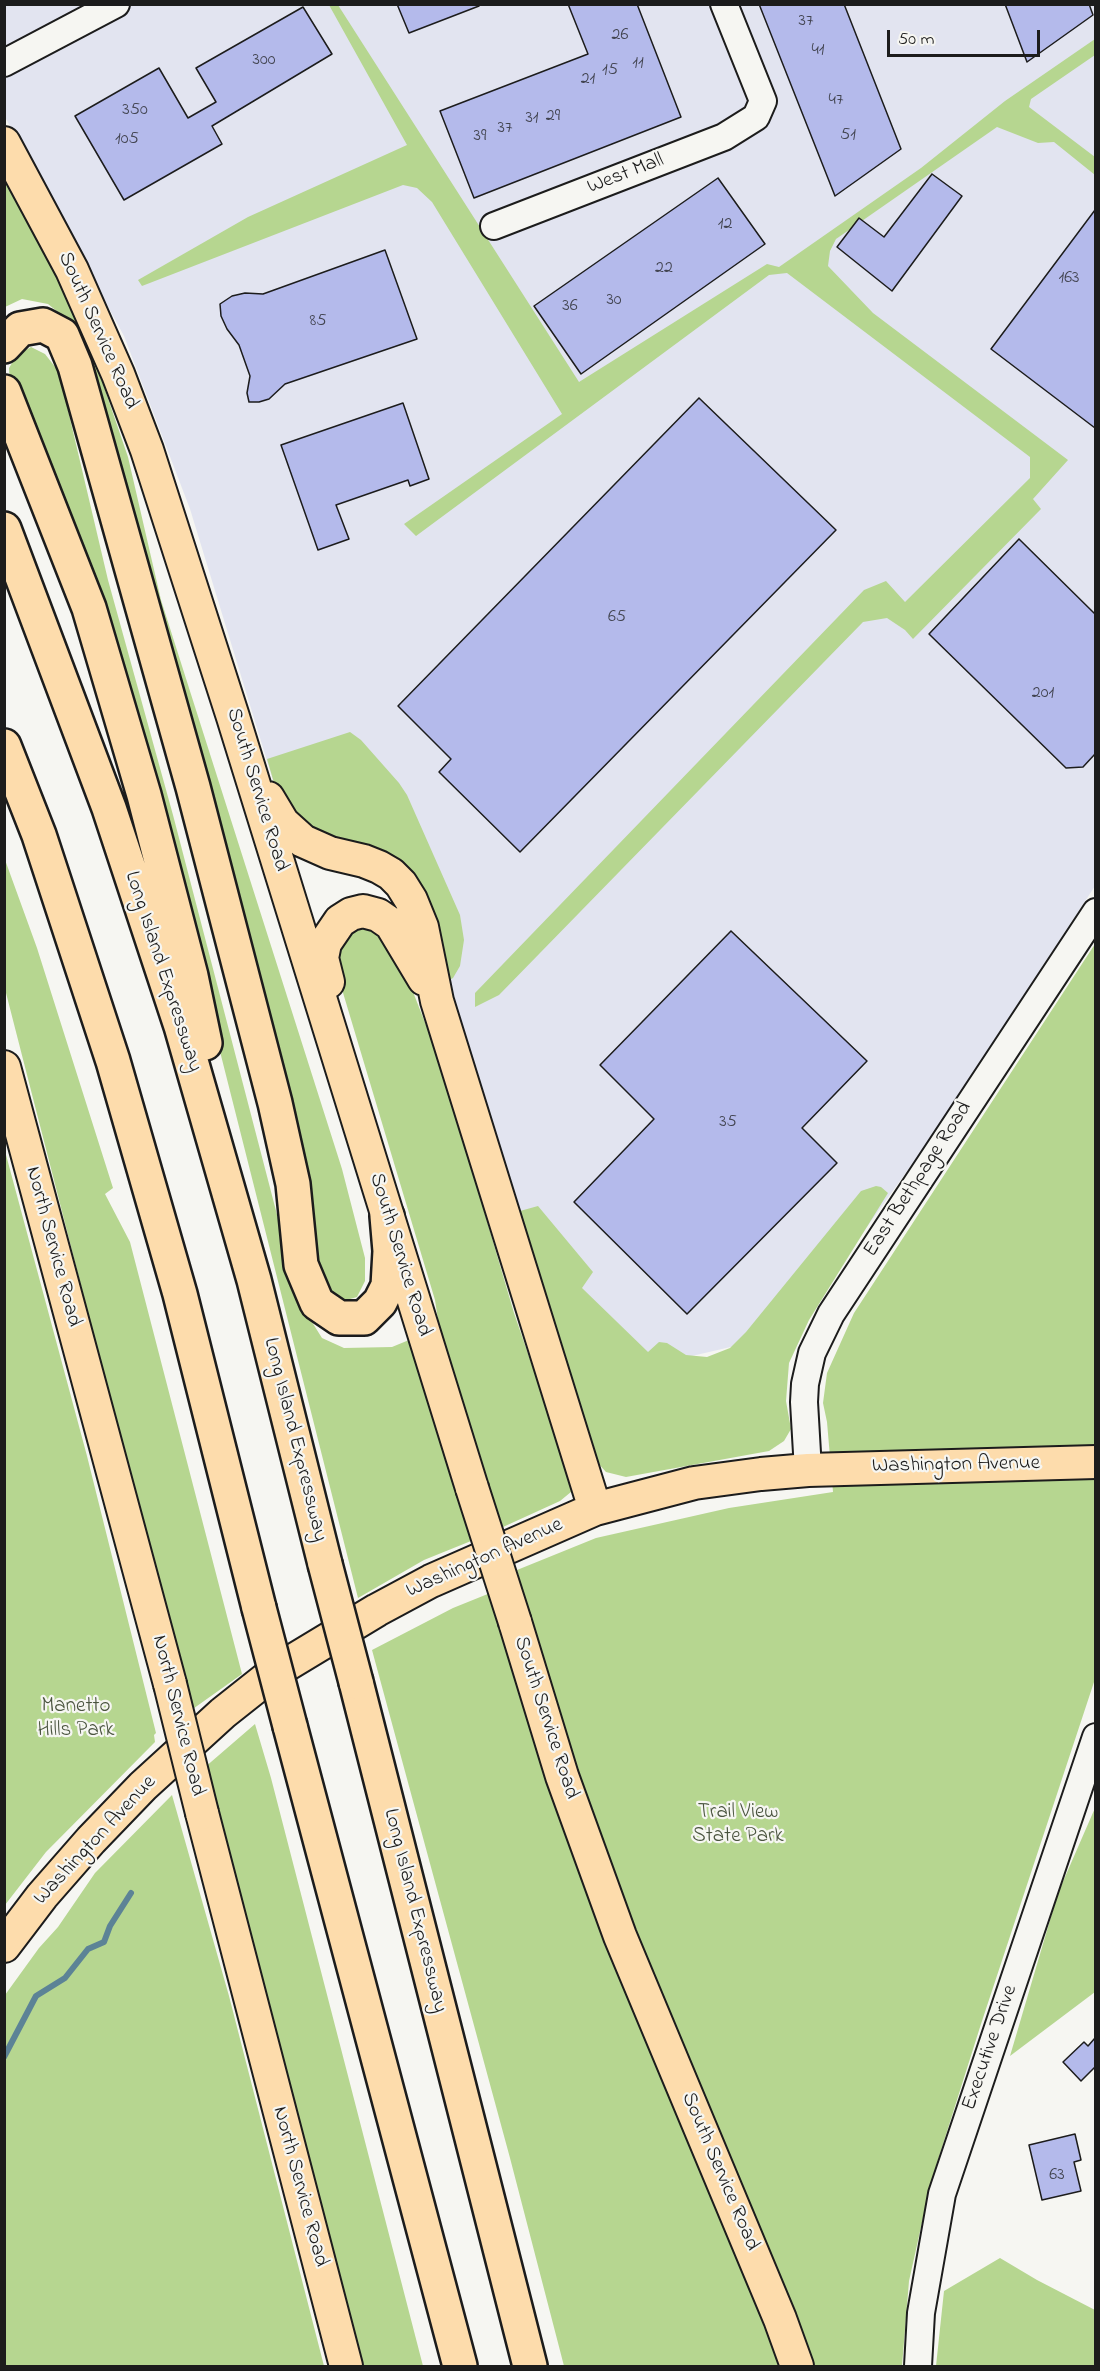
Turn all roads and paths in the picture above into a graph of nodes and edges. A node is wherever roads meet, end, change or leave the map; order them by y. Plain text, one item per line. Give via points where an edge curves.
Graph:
1 (116, 4) edge
2 (724, 4) edge
3 (4, 63) edge
4 (4, 143) edge
5 (494, 226) dead end
6 (4, 346) edge
7 (4, 392) edge
8 (4, 529) edge
9 (4, 746) edge
10 (246, 761) junction
11 (1095, 912) edge
12 (437, 1001) junction
13 (4, 1067) edge
14 (360, 1127) junction
15 (387, 1216) junction
16 (254, 1280) junction
17 (1095, 1462) edge
18 (808, 1470) junction
19 (595, 1509) junction
20 (1095, 1737) edge
21 (4, 1946) edge
22 (346, 2367) edge
23 (460, 2367) edge
24 (530, 2367) edge
25 (797, 2367) edge
26 (918, 2367) edge

1 - 3 street
2 - 5 street, West Mall via 762,101 756,117 724,136
4 - 10 main road, South Service Road via 72,270 118,374 168,510
6 - 15 highway via 20,329 44,325 62,335 75,366 193,787 275,1103 293,1184 301,1265 317,1303 339,1318 364,1318 380,1302 388,1286
7 - 16 highway via 89,609 144,795 191,976
8 - 16 highway, Long Island Expressway via 109,807 181,1026
9 - 23 highway, bridge via 39,836 113,1061 180,1294
10 - 12 main road via 292,833 314,847 379,867 401,884 422,927
10 - 14 main road, South Service Road
11 - 18 street, East Bethpage Road via 831,1314 812,1353 805,1384
12 - 14 main road via 391,924 378,915 363,911 351,914 340,921 325,943 322,958
12 - 19 main road
13 - 22 main road, North Service Road, bridge via 170,1684
14 - 15 main road, South Service Road
15 - 25 main road, South Service Road, bridge via 562,1776 620,1936
16 - 24 highway, Long Island Expressway, bridge
17 - 18 main road, Washington Avenue
18 - 19 main road, Washington Avenue via 694,1484
19 - 21 main road, Washington Avenue via 431,1581 276,1671 143,1786 42,1896
20 - 26 street, Executive Drive via 942,2194 921,2313

